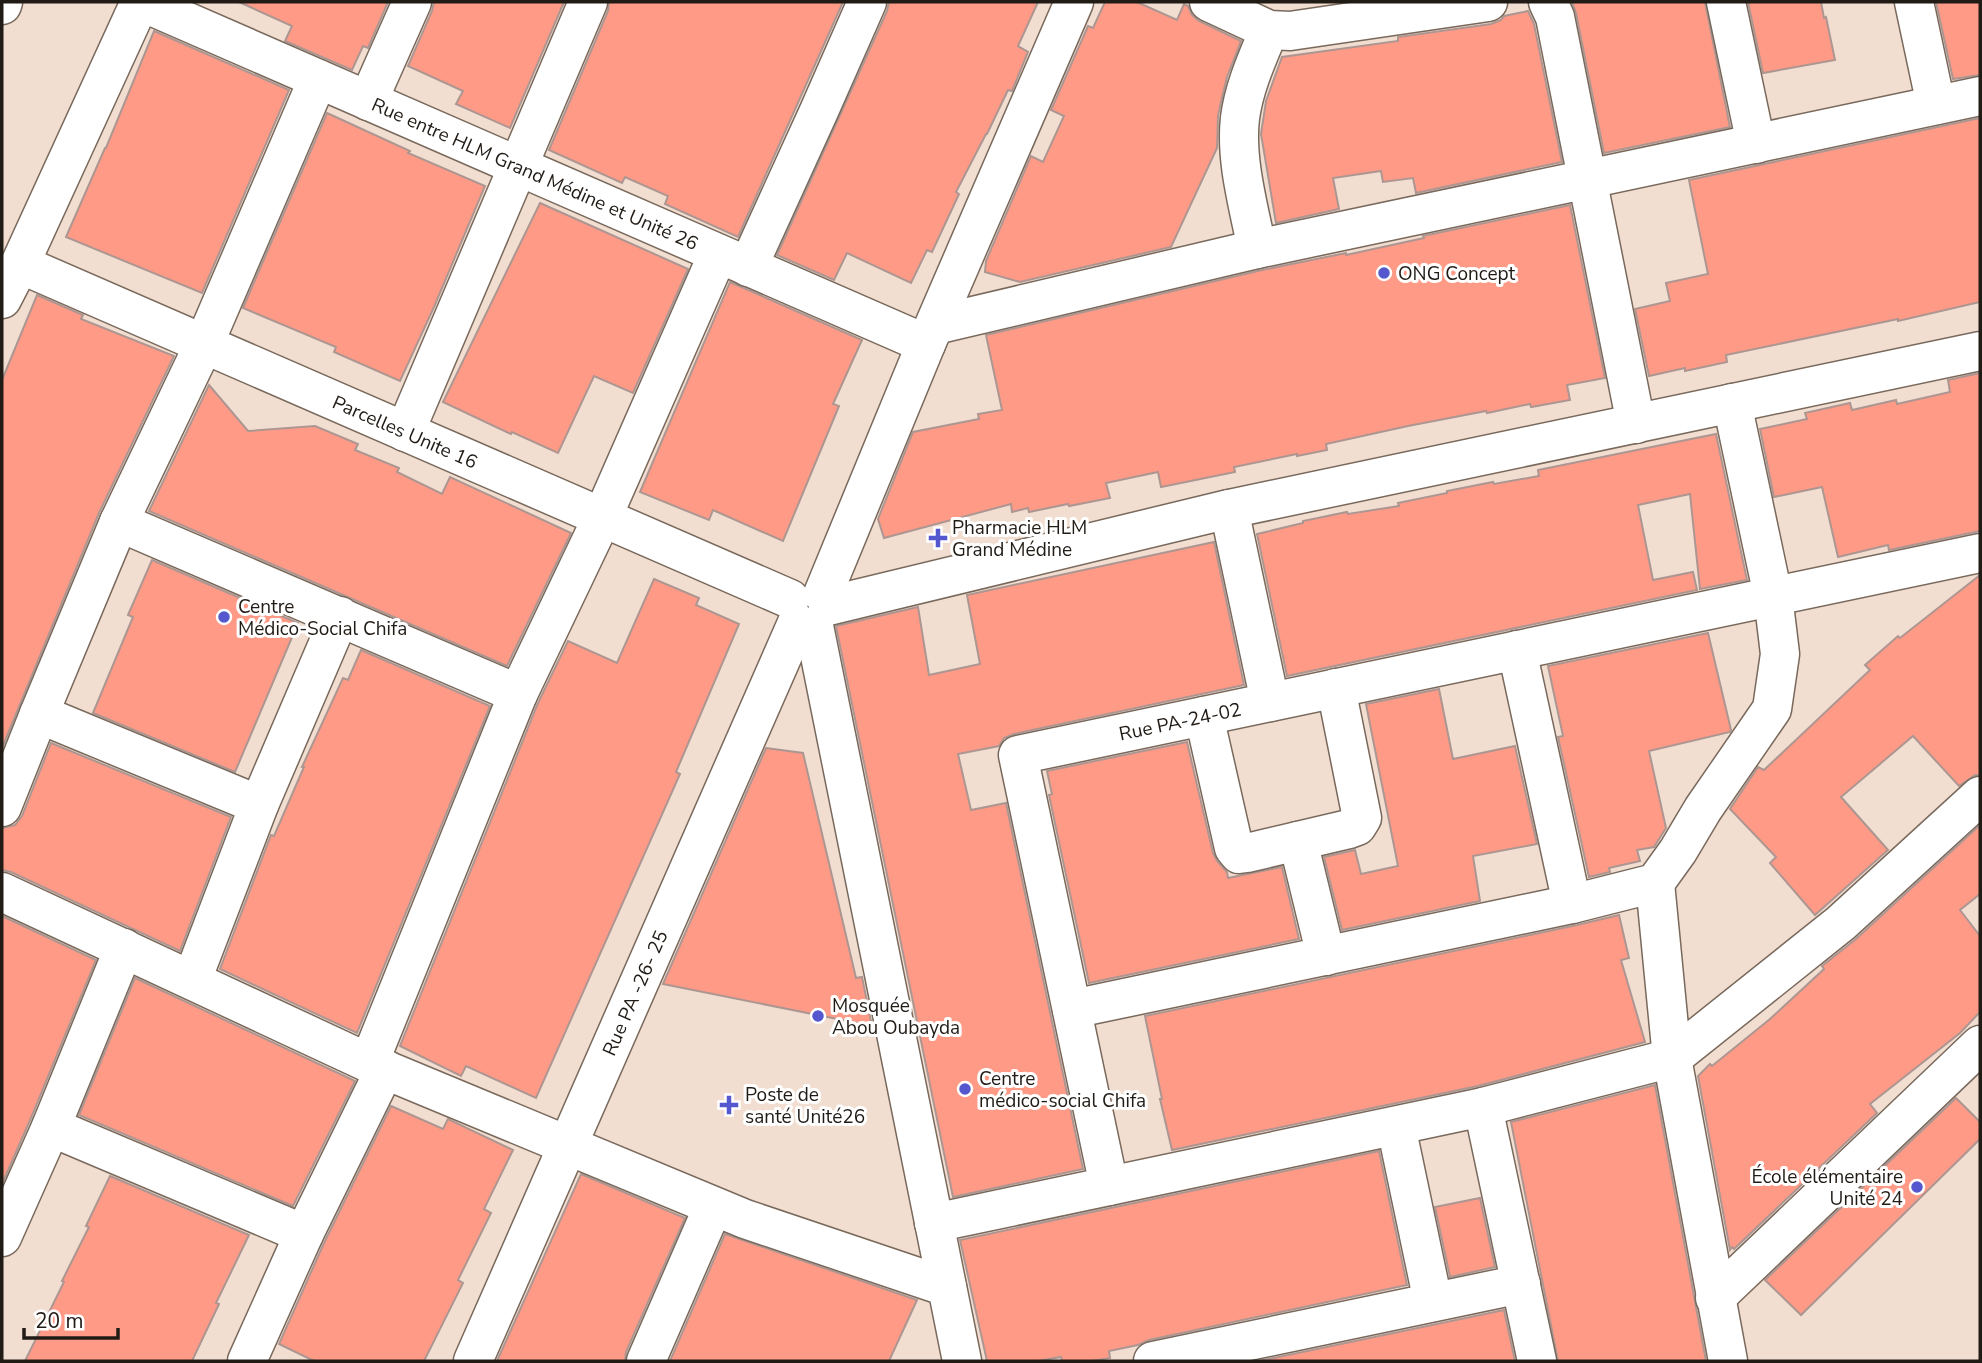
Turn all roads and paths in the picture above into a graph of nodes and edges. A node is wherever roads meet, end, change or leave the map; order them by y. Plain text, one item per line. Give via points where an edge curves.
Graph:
1 (141, 2) edge
2 (412, 2) edge
3 (588, 2) edge
4 (867, 2) edge
5 (1074, 2) edge
6 (1209, 2) edge
7 (1488, 2) edge
8 (1548, 2) edge
9 (1726, 2) edge
10 (1914, 2) edge
11 (1314, 14) edge
12 (1269, 30) junction
13 (318, 79) junction
14 (1980, 96) edge
15 (368, 101) junction
16 (1936, 105) junction
17 (1756, 144) junction
18 (518, 166) junction
19 (1588, 179) junction
20 (1257, 248) junction
21 (733, 260) junction
22 (20, 264) junction
23 (2, 299) edge
24 (931, 335) junction
25 (204, 344) junction
26 (1980, 351) edge
27 (1732, 403) junction
28 (1636, 424) junction
29 (405, 432) junction
30 (1229, 509) junction
31 (602, 518) junction
32 (119, 522) junction
33 (1980, 553) edge
34 (1773, 596) junction
35 (810, 610) junction
36 (340, 616) junction
37 (1517, 650) junction
38 (1336, 688) junction
39 (518, 694) junction
40 (1270, 702) junction
41 (39, 714) junction
42 (1204, 716) junction
43 (1980, 796) edge
44 (259, 805) junction
45 (2, 807) edge
46 (1298, 841) junction
47 (1655, 883) junction
48 (2, 892) edge
49 (1572, 904) junction
50 (124, 948) junction
51 (1326, 956) junction
52 (192, 980) junction
53 (1072, 1009) junction
54 (1980, 1045) edge
55 (1672, 1058) junction
56 (377, 1066) junction
57 (1483, 1107) junction
58 (1396, 1126) junction
59 (51, 1127) junction
60 (568, 1146) junction
61 (1109, 1186) junction
62 (713, 1207) junction
63 (934, 1223) junction
64 (304, 1234) junction
65 (2, 1237) edge
66 (1521, 1284) junction
67 (947, 1287) junction
68 (1715, 1298) junction
69 (1433, 1302) junction
70 (247, 1361) edge
71 (473, 1361) edge
72 (646, 1361) edge
73 (962, 1361) edge
74 (1153, 1361) edge
75 (1537, 1361) edge
76 (1728, 1361) edge

1 - 13 street, Rue entre HLM Grand Médine et Unité 26
1 - 22 street
2 - 15 street
3 - 18 street
4 - 21 street via 819,111
5 - 24 street, Rue PA -26- 25
6 - 12 street
7 - 11 street
8 - 19 street via 1555,17
9 - 17 street
10 - 16 street
11 - 12 street via 1290,31
12 - 20 street via 1247,85 1240,120 1239,153
13 - 15 street, Rue entre HLM Grand Médine et Unité 26
13 - 25 street
14 - 16 street
15 - 18 street, Rue entre HLM Grand Médine et Unité 26
16 - 17 street
17 - 19 street
18 - 21 street, Rue entre HLM Grand Médine et Unité 26
18 - 29 street
19 - 20 street
19 - 28 street
20 - 24 street
21 - 24 street, Rue entre HLM Grand Médine et Unité 26
21 - 31 street
22 - 23 street
22 - 25 street, Parcelles Unite 16
24 - 35 street, Rue PA -26- 25
25 - 29 street, Parcelles Unite 16
25 - 32 street
26 - 27 street
27 - 28 street
27 - 34 street
28 - 30 street
29 - 31 street, Parcelles Unite 16
30 - 35 street
30 - 40 street
31 - 35 street, Parcelles Unite 16
31 - 39 street
32 - 36 street
32 - 41 street
33 - 34 street, Rue PA-24-02
34 - 37 street, Rue PA-24-02
34 - 47 street via 1780,654 1772,709
35 - 60 street, Rue PA -26- 25
35 - 63 street
36 - 39 street
36 - 44 street
37 - 38 street, Rue PA-24-02
37 - 49 street
38 - 40 street, Rue PA-24-02
38 - 46 street via 1362,818 1349,829
39 - 56 street
40 - 42 street, Rue PA-24-02
41 - 44 street
41 - 45 street
42 - 46 street via 1234,848 1239,854
42 - 53 street, Rue PA-24-02 via 1018,755
43 - 55 street via 1841,922
44 - 52 street
46 - 51 street
47 - 49 street
47 - 55 street
48 - 50 street
49 - 51 street
50 - 52 street
50 - 59 street
51 - 53 street
52 - 56 street
53 - 61 street, Rue PA-24-02
54 - 68 street
55 - 57 street
55 - 68 street
56 - 60 street
56 - 64 street
57 - 58 street
57 - 66 street
58 - 61 street
58 - 69 street
59 - 64 street
59 - 65 street
60 - 62 street
60 - 71 street, Rue PA -26- 25
61 - 63 street
62 - 67 street
62 - 72 street
63 - 67 street
64 - 70 street
66 - 69 street
66 - 75 street
67 - 73 street
68 - 76 street
69 - 74 street

